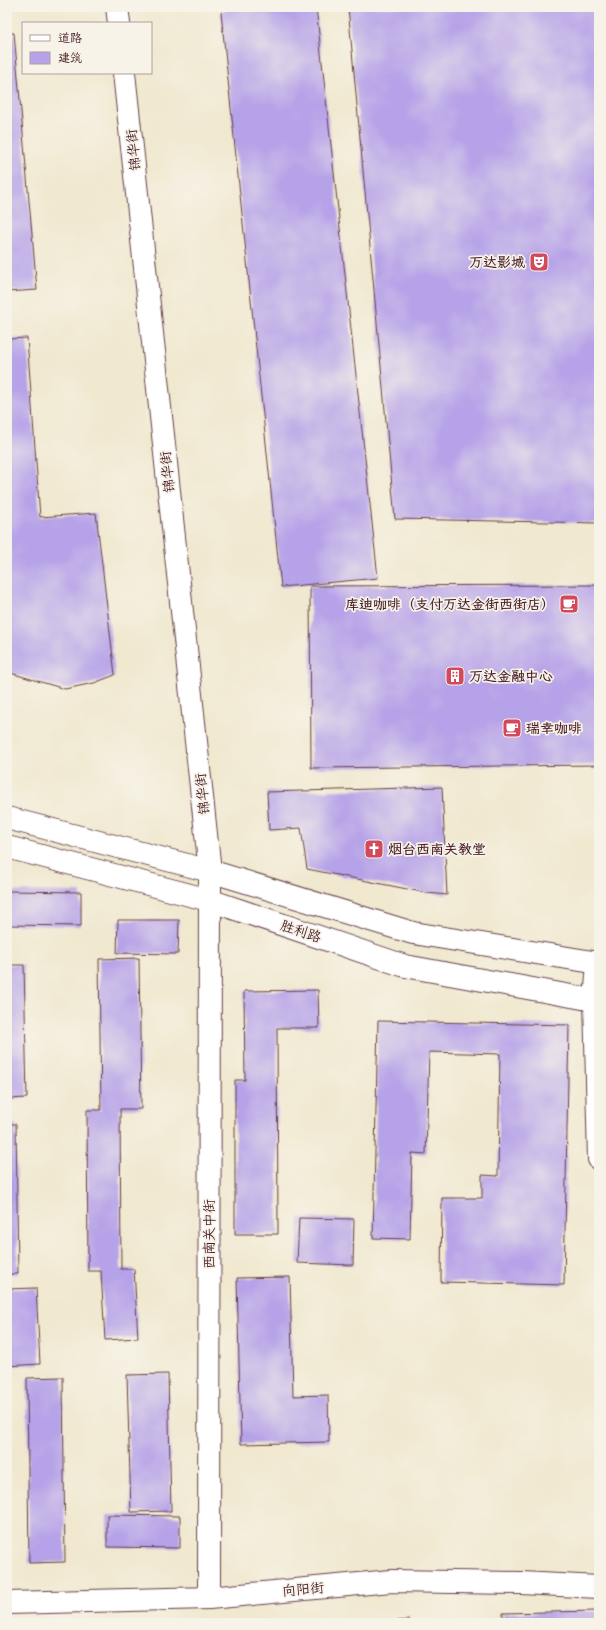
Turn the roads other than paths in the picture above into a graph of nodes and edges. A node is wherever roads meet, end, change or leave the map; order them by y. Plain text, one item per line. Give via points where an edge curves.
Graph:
1 (117, 7) edge
2 (119, 22) edge
3 (124, 74) edge
4 (7, 818) edge
5 (7, 847) edge
6 (210, 871) junction
7 (209, 900) junction
8 (599, 963) edge
9 (597, 1001) edge
10 (599, 1159) edge
11 (599, 1587) edge
12 (209, 1598) junction
13 (7, 1603) edge

1 - 2 street
3 - 6 street, 锦华街
4 - 6 street
5 - 7 street, 胜利路
6 - 7 street, 西南关中街
6 - 8 street via 413,933
7 - 9 street, 胜利路 via 405,966
7 - 12 street, 西南关中街
8 - 9 street
9 - 10 street
11 - 12 street, 向阳街 via 391,1581
12 - 13 street, 向阳街

